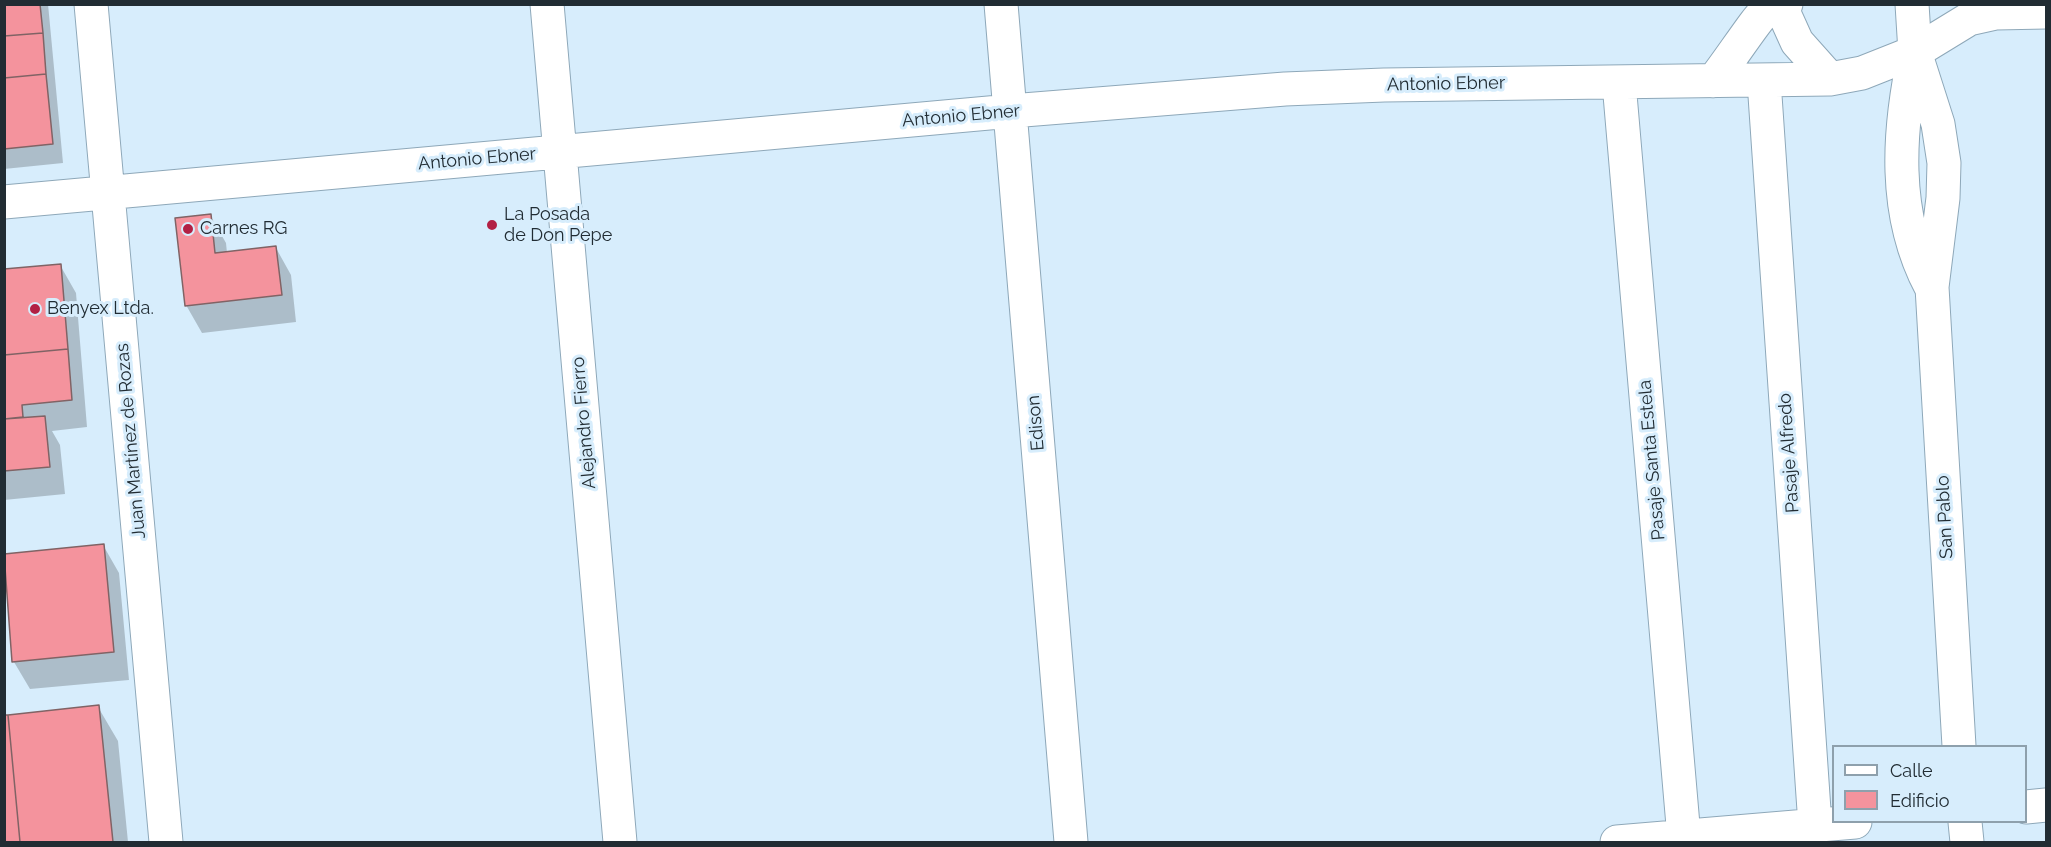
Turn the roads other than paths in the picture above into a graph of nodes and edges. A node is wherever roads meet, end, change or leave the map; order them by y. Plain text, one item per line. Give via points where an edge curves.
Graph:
1 (91, 4) edge
2 (547, 4) edge
3 (1001, 4) edge
4 (1912, 4) edge
5 (1784, 8) edge
6 (2046, 12) edge
7 (1915, 52) junction
8 (1830, 79) junction
9 (1713, 81) junction
10 (1764, 81) junction
11 (1619, 83) junction
12 (1011, 111) junction
13 (560, 152) junction
14 (110, 193) junction
15 (4, 202) edge
16 (1959, 745) edge
17 (2046, 806) edge
18 (2027, 807) edge
19 (1842, 823) edge
20 (1965, 823) edge
21 (1815, 825) junction
22 (1684, 837) junction
23 (1718, 838) edge
24 (165, 843) edge
25 (620, 843) edge
26 (1071, 843) edge
27 (1617, 843) edge
28 (1967, 843) edge

1 - 14 street, Juan Martínez de Rozas
2 - 13 street, Alejandro Fierro
3 - 12 street, Edison
4 - 7 street, San Pablo
5 - 8 street via 1797,42
5 - 9 street via 1758,18
6 - 7 street, Antonio Ebner via 1996,12 1969,19
7 - 8 street, Antonio Ebner via 1862,73
7 - 16 street, San Pablo via 1904,107 1901,158 1908,228 1920,266 1932,287
8 - 10 street, Antonio Ebner
9 - 10 street, Antonio Ebner
9 - 11 street, Antonio Ebner
10 - 21 street, Pasaje Alfredo
11 - 12 street, Antonio Ebner via 1285,89
11 - 22 street, Pasaje Santa Estela
12 - 13 street, Antonio Ebner
12 - 26 street, Edison
13 - 14 street, Antonio Ebner
13 - 25 street, Alejandro Fierro
14 - 15 street, Antonio Ebner
14 - 24 street, Juan Martínez de Rozas
17 - 18 street
19 - 21 street
20 - 28 street
21 - 23 street
22 - 23 street
22 - 27 street

